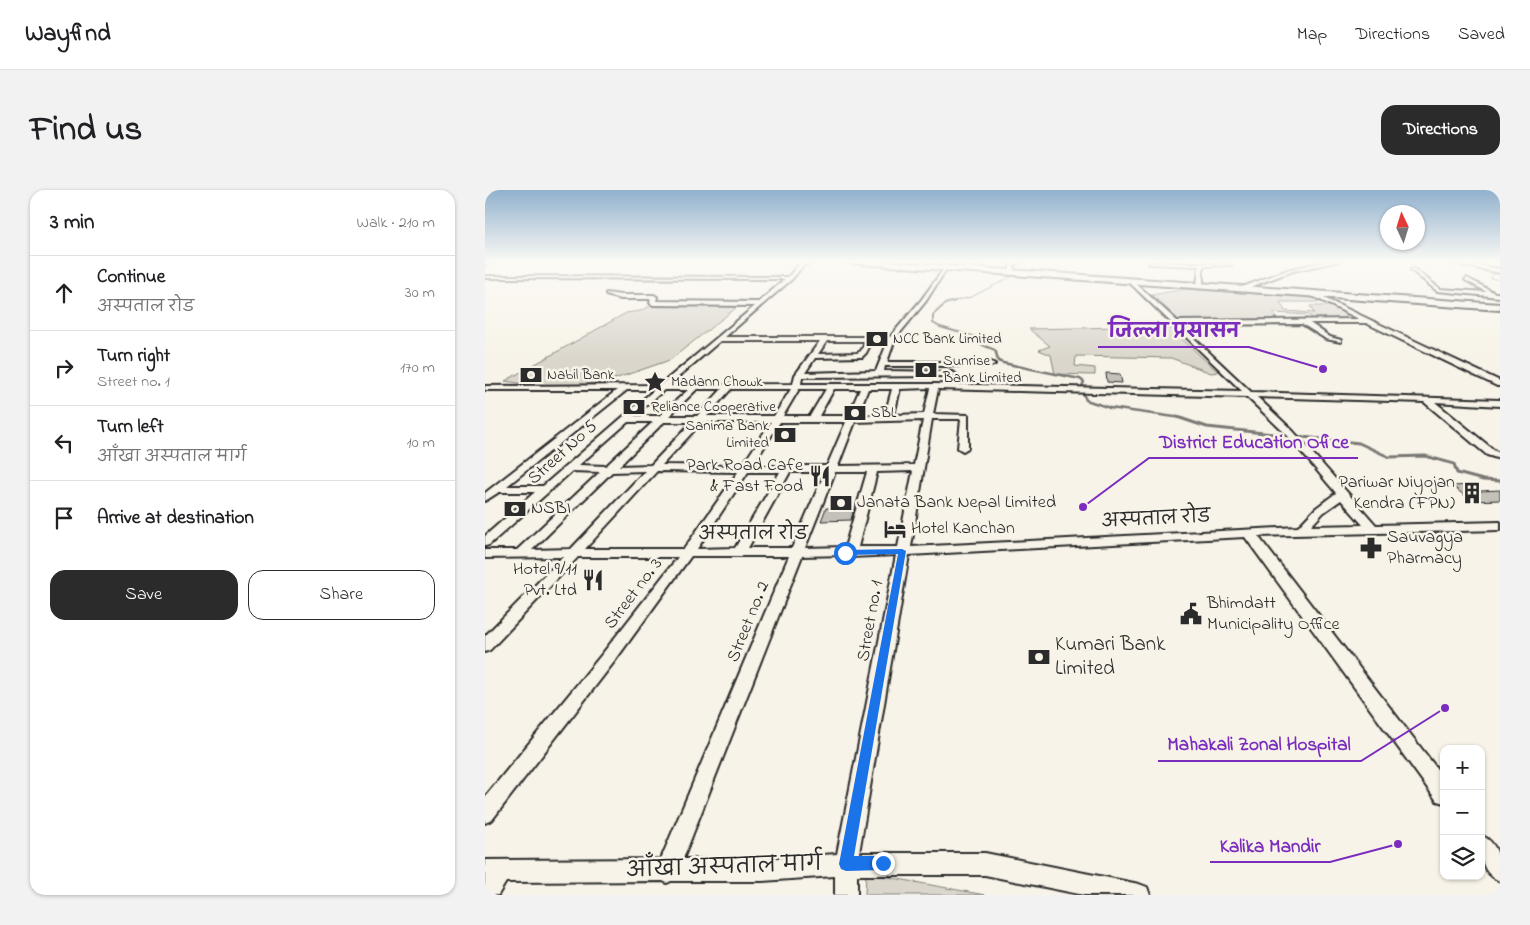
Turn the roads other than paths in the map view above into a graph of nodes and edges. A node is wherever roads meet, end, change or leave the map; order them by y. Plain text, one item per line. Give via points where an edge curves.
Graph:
1 (608, 294) dead end
2 (772, 294) edge
3 (928, 294) edge
4 (1145, 294) edge
5 (1309, 294) joint
6 (1485, 294) edge
7 (1498, 295) edge
8 (761, 304) junction
9 (1500, 307) edge
10 (1367, 321) junction
11 (1304, 322) junction
12 (1176, 323) junction
13 (719, 339) junction
14 (825, 339) junction
15 (870, 339) junction
16 (893, 339) junction
17 (1339, 341) dead end
18 (813, 356) junction
19 (883, 364) junction
20 (991, 364) dead end
21 (879, 373) junction
22 (952, 374) dead end
23 (659, 380) junction
24 (798, 381) junction
25 (1500, 384) edge
26 (832, 386) junction
27 (865, 386) junction
28 (897, 386) junction
29 (934, 386) junction
30 (598, 387) junction
31 (626, 387) junction
32 (695, 387) junction
33 (729, 387) junction
34 (485, 388) edge
35 (1251, 395) junction
36 (1427, 400) junction
37 (1498, 405) edge
38 (889, 418) junction
39 (927, 418) junction
40 (625, 419) junction
41 (778, 419) junction
42 (813, 419) junction
43 (852, 419) junction
44 (660, 420) junction
45 (698, 420) junction
46 (963, 448) dead end
47 (1500, 456) edge
48 (569, 468) junction
49 (653, 468) junction
50 (917, 468) junction
51 (746, 469) junction
52 (873, 469) junction
53 (609, 470) junction
54 (787, 470) junction
55 (831, 470) junction
56 (490, 489) edge
57 (547, 489) junction
58 (1342, 494) junction
59 (485, 498) edge
60 (1500, 526) edge
61 (1371, 527) junction
62 (1301, 530) junction
63 (1249, 532) junction
64 (485, 542) edge
65 (902, 551) junction
66 (797, 552) junction
67 (689, 553) junction
68 (739, 553) junction
69 (850, 553) junction
70 (485, 554) edge
71 (520, 554) junction
72 (574, 554) junction
73 (485, 646) edge
74 (1441, 790) edge
75 (485, 813) edge
76 (1485, 850) edge
77 (846, 864) junction
78 (1500, 870) edge
79 (493, 871) edge
80 (667, 872) junction
81 (485, 894) edge
82 (846, 895) edge
83 (1139, 895) edge

1 - 8 street via 654,297 653,303
2 - 8 street
3 - 16 street
4 - 12 street
5 - 9 highway
5 - 10 street
6 - 7 street
8 - 13 street
10 - 11 street
10 - 25 street
11 - 12 street
11 - 17 street via 1328,338
12 - 35 street
13 - 14 street
13 - 23 street via 691,362
14 - 15 street
14 - 18 street, Street no. 3
15 - 16 street
15 - 18 street via 859,356
16 - 19 street
18 - 24 street, Street no. 3
19 - 20 street
19 - 21 street
21 - 22 street
21 - 24 street
23 - 30 street
23 - 31 street
23 - 32 street
23 - 40 street, Street No 5
24 - 26 street
24 - 33 street
24 - 41 street, Street no. 3
26 - 27 street
26 - 42 street
27 - 28 street
27 - 43 street, Street no. 2
28 - 29 street
28 - 38 street
29 - 35 street
29 - 39 street, Street no. 1
30 - 31 street
30 - 34 street
31 - 56 street
32 - 33 street
32 - 44 street
33 - 45 street
35 - 36 street
35 - 58 street via 1292,435
36 - 37 street
36 - 47 street via 1491,453
38 - 39 street
38 - 43 street
39 - 46 street via 965,418
39 - 50 street, Street no. 1
40 - 44 street
40 - 48 street, Street No 5
41 - 42 street
41 - 45 street
41 - 51 street, Street no. 3
42 - 43 street
43 - 55 street, Street no. 2
44 - 45 street
44 - 53 street
45 - 49 street
48 - 53 street
48 - 57 street, Street No 5
49 - 51 street
49 - 53 street
49 - 72 street
50 - 52 street
50 - 65 street, Street no. 1
51 - 54 street
51 - 67 street, Street no. 3
52 - 55 street
52 - 69 street
53 - 71 street
54 - 55 street
54 - 68 street
55 - 66 street, Street no. 2
56 - 57 street
56 - 59 street
57 - 64 street, Street No 5
58 - 61 street
58 - 62 street
60 - 61 street, अस्पताल रोड
61 - 62 street, अस्पताल रोड
62 - 63 street, अस्पताल रोड
63 - 65 street, अस्पताल रोड
63 - 74 street
65 - 69 street, अस्पताल रोड
65 - 77 street, Street no. 1
66 - 68 street, अस्पताल रोड
66 - 69 street, अस्पताल रोड
66 - 80 street, Street no. 2
67 - 68 street, अस्पताल रोड
67 - 72 street, अस्पताल रोड
67 - 75 street, Street no. 3
70 - 71 street, अस्पताल रोड
71 - 72 street, अस्पताल रोड
72 - 73 street
76 - 78 street
77 - 80 street, आँखा अस्पताल मार्ग
77 - 82 street, Street no. 1
77 - 83 street, आँखा अस्पताल मार्ग via 985,864
79 - 80 street, आँखा अस्पताल मार्ग
79 - 81 street

